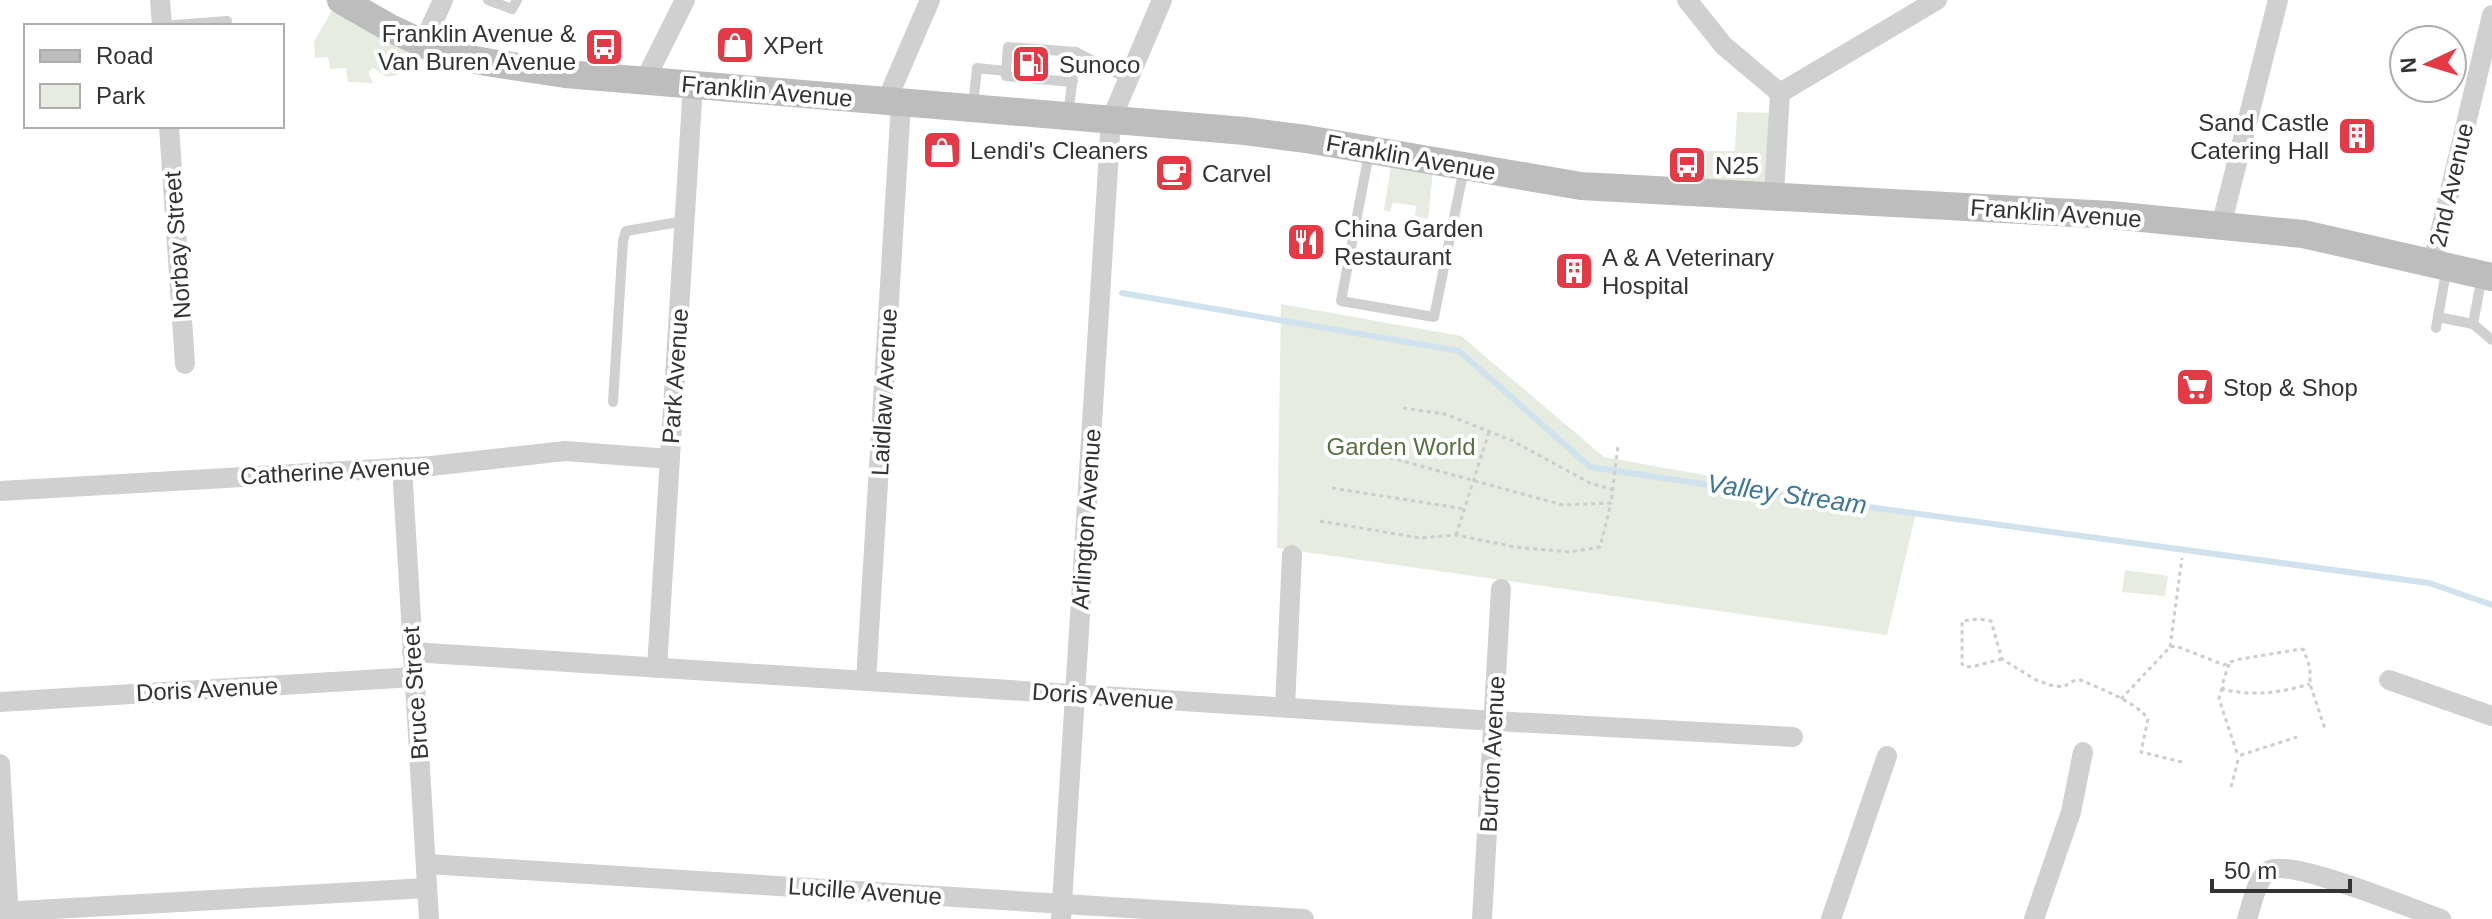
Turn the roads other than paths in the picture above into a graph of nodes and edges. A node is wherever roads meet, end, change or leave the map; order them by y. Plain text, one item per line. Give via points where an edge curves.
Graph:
1 (160, 0) edge
2 (341, 0) edge
3 (443, 0) edge
4 (488, 0) edge
5 (517, 0) edge
6 (685, 0) edge
7 (930, 0) edge
8 (1162, 0) edge
9 (1687, 0) edge
10 (1937, 0) edge
11 (2278, 0) edge
12 (1915, 6) edge
13 (2492, 15) edge
14 (227, 21) dead end
15 (162, 24) edge
16 (188, 24) edge
17 (423, 44) junction
18 (1076, 52) junction
19 (1006, 71) junction
20 (1128, 79) junction
21 (645, 80) junction
22 (1073, 82) junction
23 (693, 84) junction
24 (1780, 93) junction
25 (894, 102) junction
26 (973, 109) junction
27 (1068, 117) junction
28 (1111, 120) junction
29 (169, 128) edge
30 (1369, 150) junction
31 (1465, 166) junction
32 (1774, 195) junction
33 (685, 221) junction
34 (2221, 226) junction
35 (2440, 264) junction
36 (2487, 275) edge
37 (2473, 324) junction
38 (2492, 340) edge
39 (185, 364) dead end
40 (613, 402) dead end
41 (670, 459) junction
42 (402, 467) junction
43 (0, 491) edge
44 (1292, 555) dead end
45 (1501, 589) dead end
46 (412, 652) junction
47 (657, 668) junction
48 (414, 677) junction
49 (2389, 680) dead end
50 (866, 681) junction
51 (1075, 694) junction
52 (0, 702) edge
53 (1285, 707) junction
54 (2492, 716) edge
55 (1495, 721) junction
56 (1793, 737) dead end
57 (2083, 752) dead end
58 (1887, 756) dead end
59 (0, 764) edge
60 (427, 864) junction
61 (427, 888) junction
62 (1062, 911) edge
63 (6, 914) edge
64 (429, 919) edge
65 (1304, 919) edge
66 (1482, 919) edge
67 (1831, 919) edge
68 (2034, 919) edge
69 (2247, 919) edge
70 (2441, 919) edge

1 - 15 street
2 - 17 main road, Franklin Avenue
3 - 17 street
4 - 5 lane via 512,9
6 - 21 street
7 - 25 street, Laidlaw Avenue
8 - 20 street, Arlington Avenue
9 - 24 street via 1724,46
10 - 12 street
11 - 34 street
12 - 24 street
13 - 35 street, 2nd Avenue
14 - 16 lane
17 - 21 main road, Franklin Avenue via 447,55 492,63
18 - 19 lane via 1008,47
18 - 20 lane
18 - 22 lane
19 - 22 lane via 1006,76
19 - 26 lane via 977,68
20 - 28 street, Arlington Avenue
21 - 23 main road, Franklin Avenue
22 - 27 lane
23 - 25 main road, Franklin Avenue
23 - 33 street, Park Avenue
24 - 32 street
25 - 26 main road, Franklin Avenue
25 - 50 street, Laidlaw Avenue
26 - 27 main road, Franklin Avenue
27 - 28 main road, Franklin Avenue
28 - 30 main road, Franklin Avenue via 1245,131
28 - 51 street, Arlington Avenue
29 - 39 street, Norbay Street
30 - 31 main road, Franklin Avenue
30 - 31 lane via 1341,301 1434,317
31 - 32 main road, Franklin Avenue via 1581,186
32 - 34 main road, Franklin Avenue
33 - 40 lane via 626,231
33 - 41 street, Park Avenue
34 - 35 main road, Franklin Avenue via 2303,234
35 - 36 main road, Franklin Avenue
35 - 37 lane via 2437,322
36 - 37 lane
37 - 38 lane
41 - 42 street, Catherine Avenue via 565,451
41 - 47 street, Park Avenue
42 - 43 street, Catherine Avenue
42 - 46 street, Bruce Street
44 - 53 street
45 - 55 street, Burton Avenue
46 - 47 street, Doris Avenue
46 - 48 street, Bruce Street
47 - 50 street, Doris Avenue
48 - 52 street, Doris Avenue
48 - 60 street, Bruce Street
49 - 54 street
50 - 51 street, Doris Avenue
51 - 53 street, Doris Avenue
51 - 62 street, Arlington Avenue
53 - 55 street, Doris Avenue
55 - 56 street, Doris Avenue
55 - 66 street, Burton Avenue
57 - 68 street via 2071,812
58 - 67 street
59 - 63 street
60 - 61 street, Bruce Street
60 - 62 street, Lucille Avenue
61 - 63 street
61 - 64 street, Bruce Street
62 - 65 street, Lucille Avenue
69 - 70 street via 2262,876 2280,867

